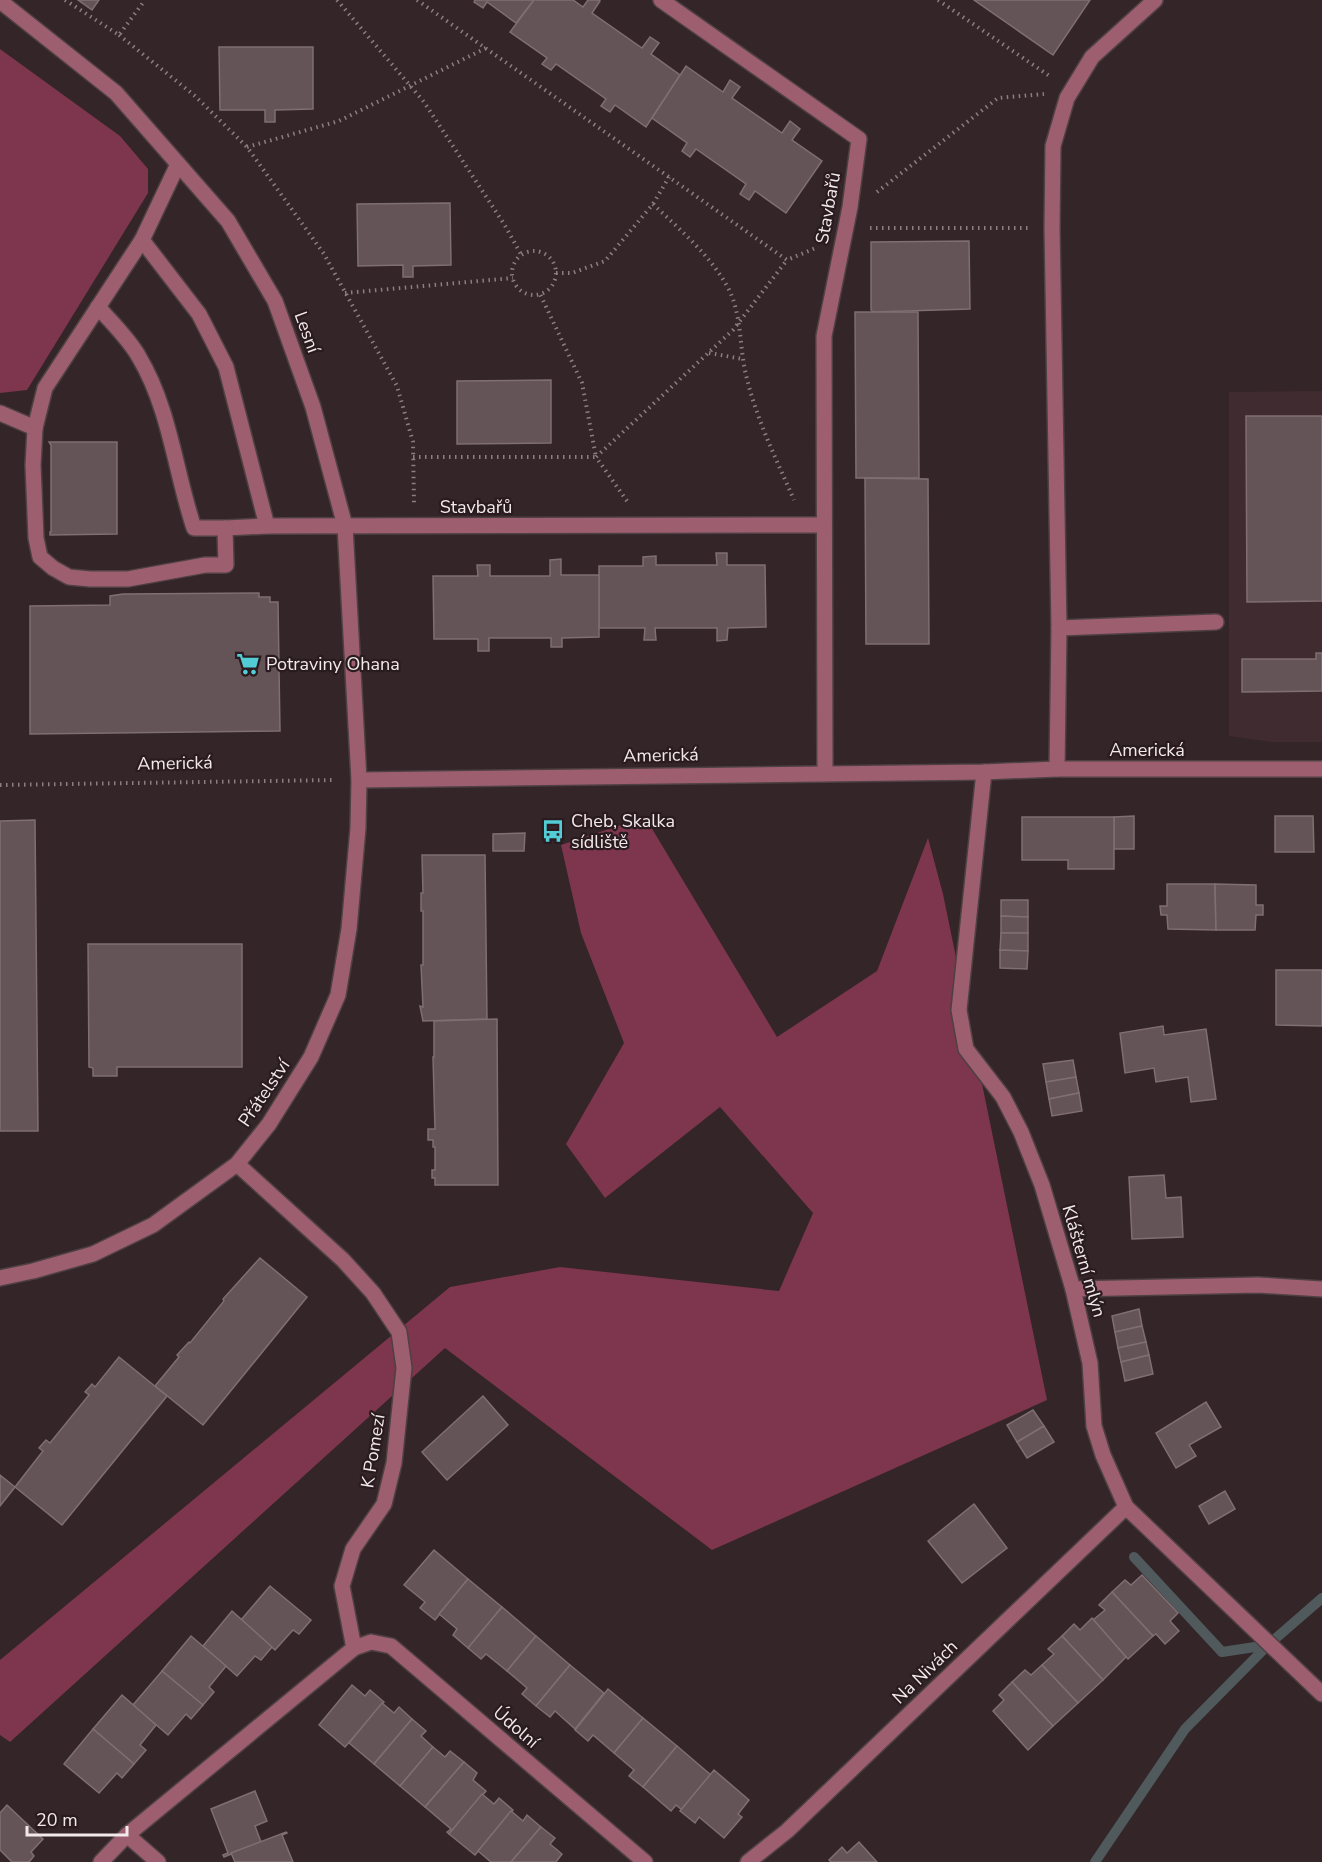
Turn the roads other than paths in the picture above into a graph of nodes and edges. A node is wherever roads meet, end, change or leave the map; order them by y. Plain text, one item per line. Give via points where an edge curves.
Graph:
1 (661, 0) edge
2 (1155, 0) edge
3 (0, 1) edge
4 (178, 164) junction
5 (142, 240) junction
6 (98, 307) junction
7 (0, 413) edge
8 (35, 428) junction
9 (824, 525) junction
10 (267, 526) junction
11 (345, 526) junction
12 (225, 528) junction
13 (1216, 622) dead end
14 (1059, 628) junction
15 (1057, 769) junction
16 (1322, 769) edge
17 (825, 772) junction
18 (984, 772) junction
19 (359, 780) junction
20 (237, 1164) junction
21 (0, 1278) edge
22 (1073, 1289) junction
23 (1322, 1289) edge
24 (1126, 1507) junction
25 (354, 1648) junction
26 (1322, 1694) edge
27 (127, 1835) junction
28 (101, 1862) edge
29 (158, 1862) edge
30 (645, 1862) edge
31 (748, 1862) edge

1 - 9 street, Stavbařů via 859,139 824,336
2 - 14 street via 1092,57 1067,99 1053,146
3 - 4 street, Lesní via 116,93
4 - 5 street
4 - 11 street, Lesní via 228,221 275,301 313,407
5 - 6 street
5 - 10 street via 199,314 226,367
6 - 8 street via 45,388
6 - 12 street, Stavbařů via 139,355 157,394 194,528
7 - 8 street
8 - 12 street via 33,465 40,557 69,577 128,579 226,565
9 - 11 street, Stavbařů
9 - 17 street, Stavbařů
10 - 11 street, Stavbařů
10 - 12 street, Stavbařů
11 - 19 street, Lesní
13 - 14 street
14 - 15 street
15 - 16 street, Americká
15 - 18 street, Americká
17 - 18 street, Americká
17 - 19 street, Americká
18 - 22 street, Klášterní mlýn via 959,1010 966,1049 1002,1097 1021,1132 1042,1185
19 - 20 street, Přátelství via 349,929 338,995 311,1057 269,1124
20 - 21 street, Přátelství via 153,1225 122,1241 93,1254
20 - 25 street, K Pomezí via 343,1260 373,1293 399,1332 404,1368 394,1463 384,1504 353,1550 342,1586
22 - 23 street via 1258,1285
22 - 24 street, Klášterní mlýn via 1090,1363 1094,1426
24 - 26 street, Klášterní mlýn
24 - 31 street, Na Nivách via 796,1822
25 - 27 street
25 - 30 street, Údolní via 371,1642 391,1646
27 - 28 street
27 - 29 street

